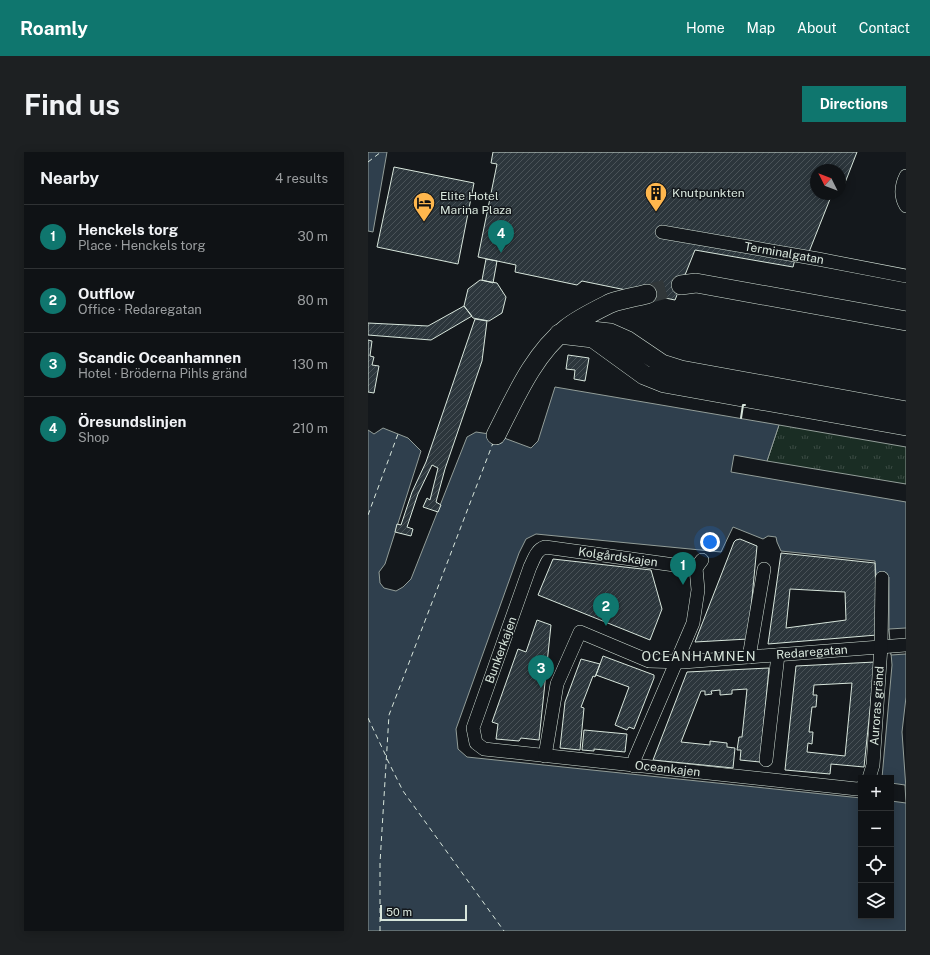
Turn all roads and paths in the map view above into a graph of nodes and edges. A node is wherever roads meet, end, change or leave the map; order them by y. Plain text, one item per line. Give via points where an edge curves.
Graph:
1 (906, 176) edge
2 (906, 206) edge
3 (662, 232) dead end
4 (906, 276) edge
5 (681, 285) tunnel mouth
6 (647, 294) tunnel mouth
7 (906, 321) edge
8 (562, 332) junction
9 (906, 411) edge
10 (906, 426) edge
11 (496, 436) dead end
12 (535, 558) joint
13 (764, 569) dead end
14 (882, 578) dead end
15 (906, 645) edge
16 (885, 646) junction
17 (778, 655) junction
18 (749, 657) junction
19 (676, 662) junction
20 (476, 743) joint
21 (546, 751) junction
22 (766, 760) dead end
23 (634, 762) junction
24 (870, 775) edge
25 (858, 789) edge

1 - 2 street via 902,185
3 - 4 street, Terminalgatan
5 - 7 highway via 696,283
6 - 8 highway via 612,303
8 - 9 highway via 610,334 628,341 662,364 681,370
8 - 10 highway via 593,338 644,375 664,383
8 - 11 highway via 528,373
12 - 19 street, Kolgårdskajen via 544,547 699,564 694,623
12 - 20 street, Bunkerkajen via 473,728
13 - 18 street
14 - 16 street, Auroras gränd
15 - 16 street, Redaregatan
16 - 17 street, Redaregatan
16 - 24 street, Auroras gränd via 874,765
17 - 18 street, Redaregatan
17 - 22 street
18 - 19 street, Redaregatan
19 - 21 street, Redaregatan via 649,661 580,632 557,684
19 - 23 street
20 - 21 street, Oceankajen via 484,749
21 - 23 street, Oceankajen
23 - 25 street, Oceankajen

